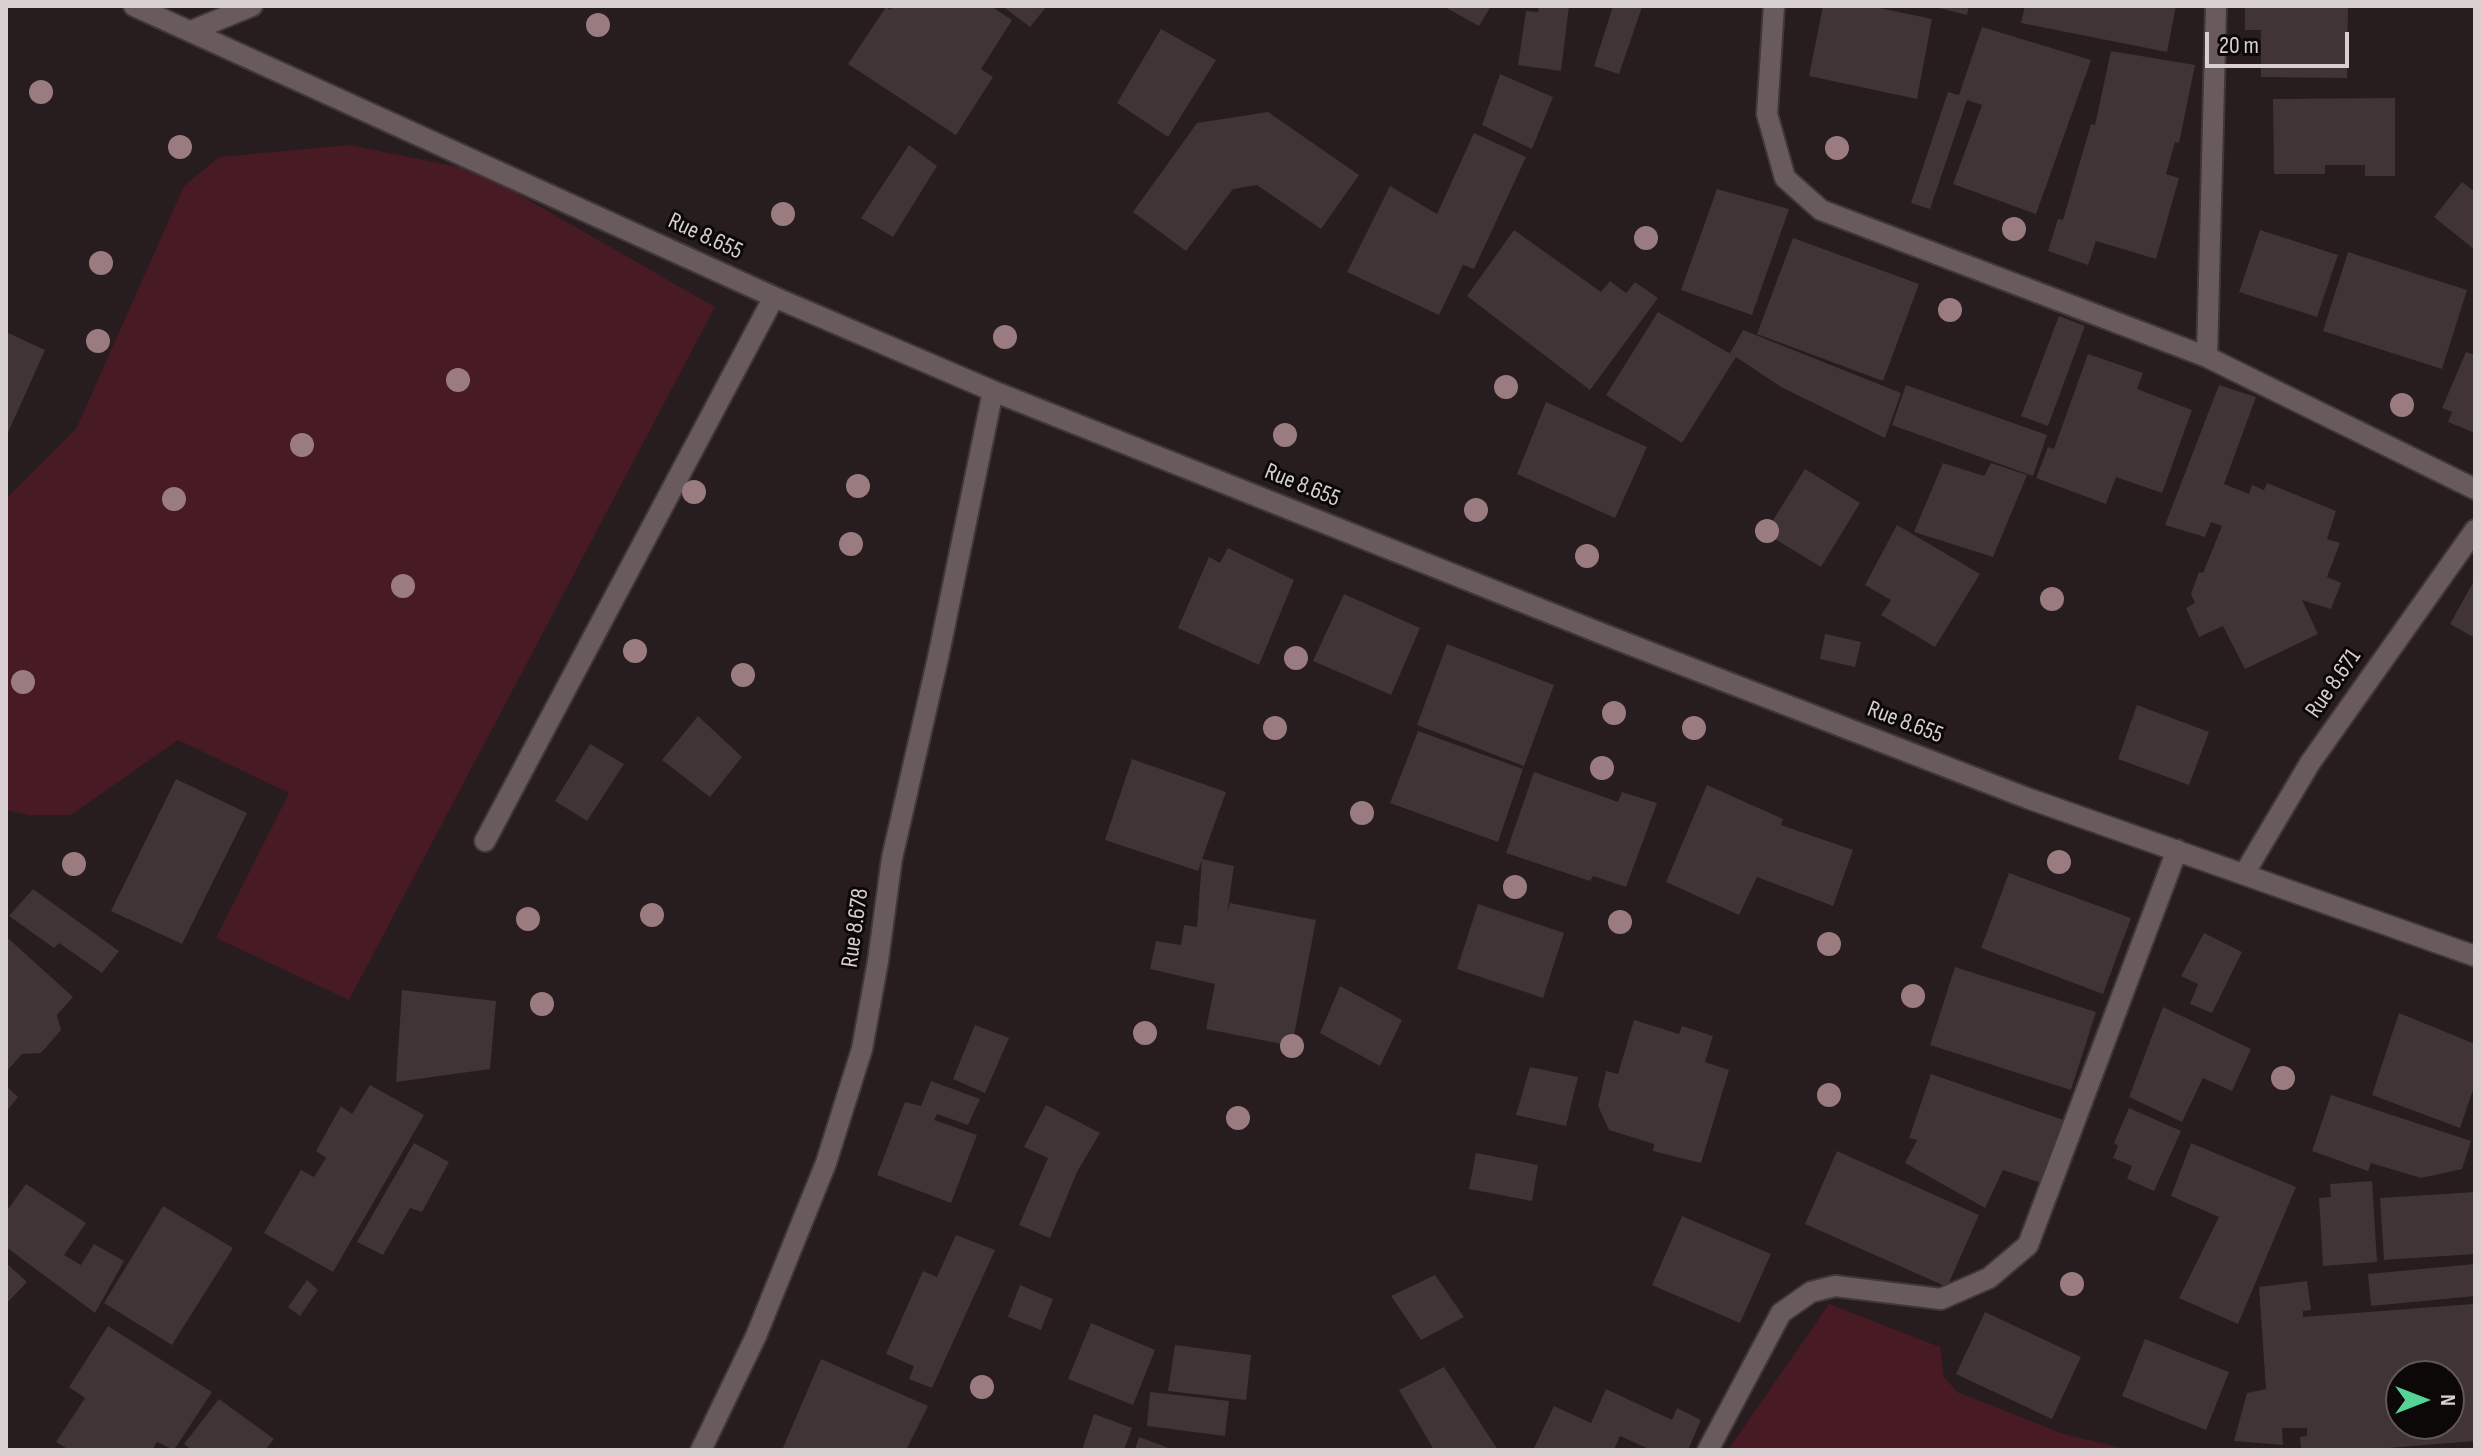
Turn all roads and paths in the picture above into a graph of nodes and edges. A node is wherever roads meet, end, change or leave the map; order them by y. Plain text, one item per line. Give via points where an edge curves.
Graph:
1 (134, 6) edge
2 (252, 6) edge
3 (1774, 6) edge
4 (2216, 6) edge
5 (191, 31) junction
6 (774, 297) junction
7 (2207, 357) junction
8 (993, 391) junction
9 (2475, 489) edge
10 (2475, 530) edge
11 (485, 841) dead end
12 (2177, 850) junction
13 (2244, 874) junction
14 (2475, 956) edge
15 (701, 1450) edge
16 (1708, 1450) edge

1 - 5 street, Rue 8.655
2 - 5 street
3 - 7 street via 1767,114 1785,178 1821,210
4 - 7 street
5 - 6 street, Rue 8.655
6 - 8 street, Rue 8.655
6 - 11 street
7 - 9 street
8 - 12 street, Rue 8.655 via 1628,644 2027,798
8 - 15 street, Rue 8.678 via 892,858 862,1049 826,1163 756,1336
10 - 13 street, Rue 8.671 via 2310,763
12 - 13 street, Rue 8.655
12 - 16 street via 2028,1245 1989,1278 1941,1299 1835,1286 1811,1292 1781,1313
13 - 14 street, Rue 8.655

